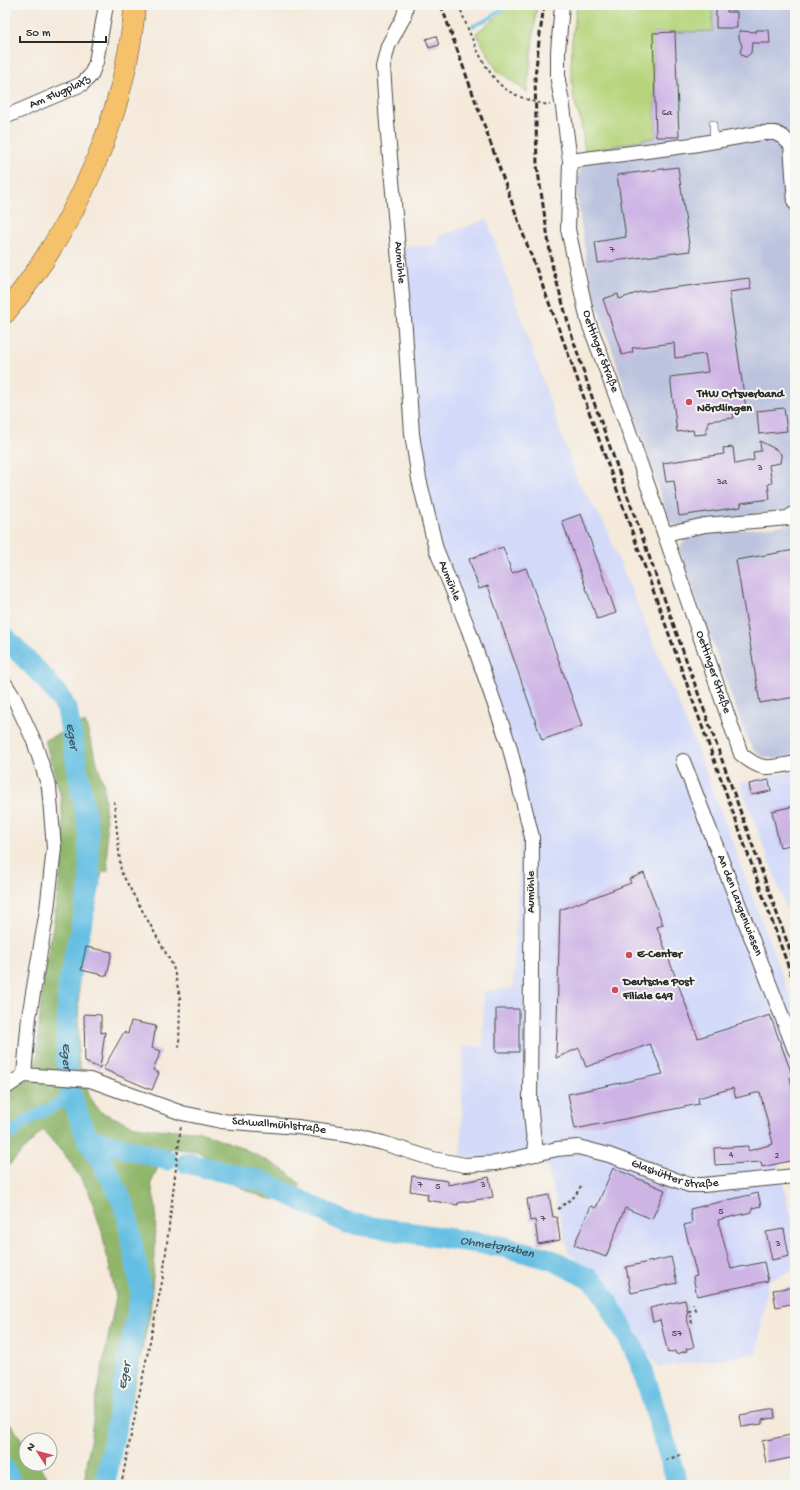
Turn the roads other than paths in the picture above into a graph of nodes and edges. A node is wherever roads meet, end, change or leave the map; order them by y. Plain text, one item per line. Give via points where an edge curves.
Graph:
1 (106, 5) edge
2 (135, 5) edge
3 (406, 5) edge
4 (562, 5) edge
5 (5, 117) edge
6 (713, 124) dead end
7 (714, 141) junction
8 (570, 161) junction
9 (795, 203) edge
10 (6, 312) edge
11 (795, 513) edge
12 (665, 534) junction
13 (5, 684) edge
14 (683, 761) dead end
15 (795, 763) edge
16 (795, 1050) edge
17 (24, 1076) junction
18 (5, 1088) edge
19 (557, 1149) joint
20 (537, 1154) junction
21 (795, 1176) edge

1 - 5 street, Am Flugplatz via 96,62 91,75 82,84
2 - 10 main road via 122,86 92,170 75,208 53,247
3 - 20 street, Aumühle via 404,16 388,46 383,66 412,434 419,479 436,549 468,628 509,745 532,837 530,1101
4 - 8 street, Oettinger Straße via 558,81
6 - 7 lane
7 - 8 street
7 - 9 street via 761,133 775,133 783,137 790,145
8 - 12 street, Oettinger Straße via 568,229 588,321
11 - 12 street via 788,518 705,525
12 - 15 street, Oettinger Straße via 740,754 752,764 764,768
13 - 17 street via 34,741 48,787 54,848 47,910 29,1017
14 - 16 street, An den Langenwiesen
17 - 18 street
17 - 20 street, Schwallmühlstraße via 90,1080 182,1113 221,1121 347,1134 433,1159 465,1165 496,1163
19 - 20 street, Schwallmühlstraße
19 - 21 street, Glashütter Straße via 578,1148 609,1155 689,1185

